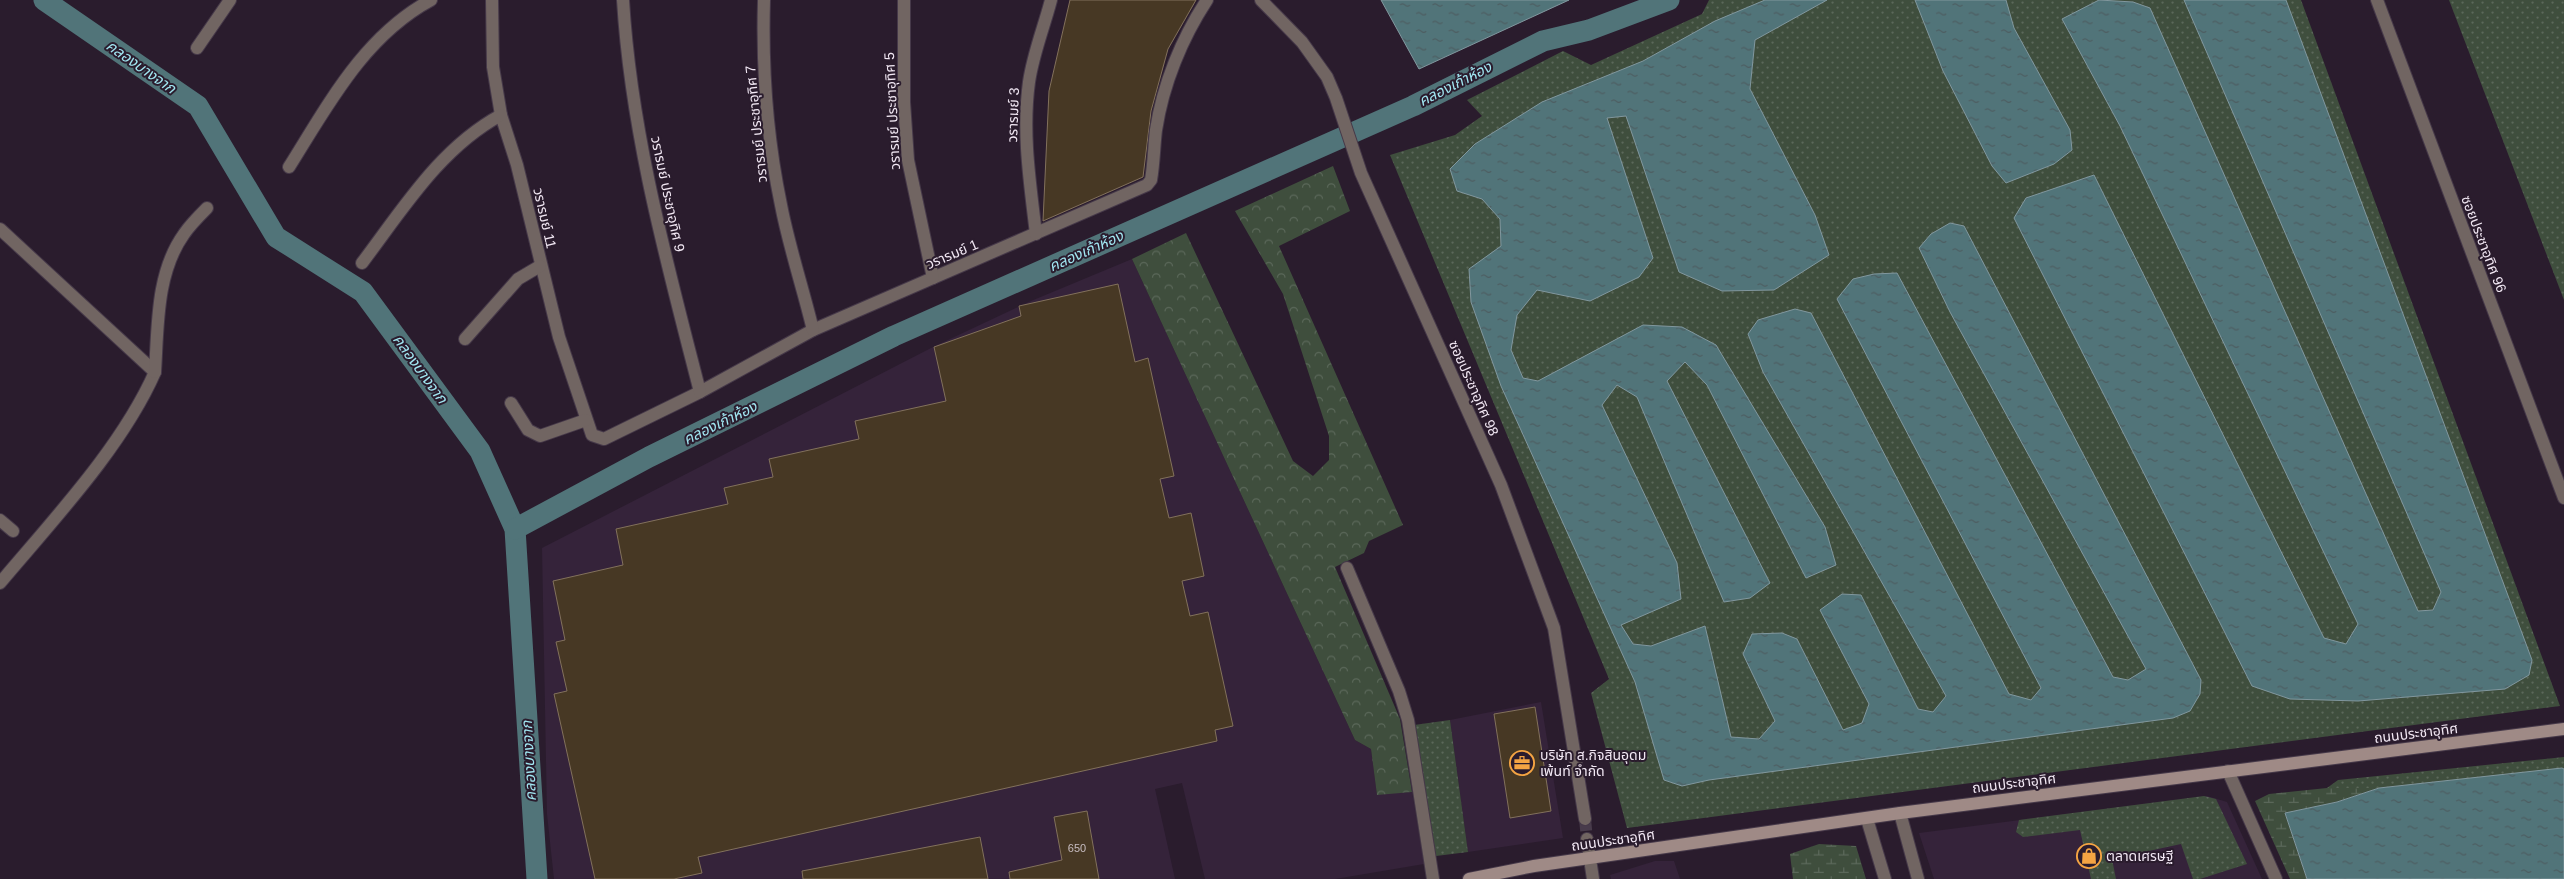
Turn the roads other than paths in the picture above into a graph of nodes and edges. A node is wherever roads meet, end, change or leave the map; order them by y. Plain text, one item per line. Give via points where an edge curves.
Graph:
1 (230, 0) edge
2 (431, 0) edge
3 (492, 0) edge
4 (624, 0) edge
5 (764, 0) edge
6 (904, 0) edge
7 (1051, 0) edge
8 (1207, 0) edge
9 (1261, 0) edge
10 (2377, 0) edge
11 (197, 48) dead end
12 (501, 115) junction
13 (289, 167) dead end
14 (207, 208) dead end
15 (0, 229) edge
16 (1036, 234) junction
17 (362, 263) dead end
18 (540, 266) junction
19 (933, 278) junction
20 (813, 330) junction
21 (465, 339) dead end
22 (155, 372) junction
23 (700, 392) junction
24 (511, 403) dead end
25 (586, 420) junction
26 (594, 438) joint
27 (2564, 498) edge
28 (0, 520) edge
29 (13, 530) dead end
30 (1347, 568) dead end
31 (0, 583) edge
32 (2564, 729) edge
33 (2228, 771) junction
34 (1900, 813) junction
35 (1586, 819) tunnel mouth
36 (1867, 819) junction
37 (1587, 839) tunnel mouth
38 (1590, 858) junction
39 (1433, 879) edge
40 (1469, 879) edge
41 (1593, 879) edge
42 (1885, 879) edge
43 (1918, 879) edge
44 (2276, 879) edge

1 - 11 street
2 - 13 street via 413,10 383,35 347,75
3 - 12 street, วรารมย์ 11 via 493,66
4 - 23 street, วรารมย์ ประชาอุทิศ 9 via 633,103 664,254
5 - 20 street, วรารมย์ ประชาอุทิศ 7 via 763,33 771,151 781,207
6 - 19 street, วรารมย์ ประชาอุทิศ 5 via 904,102 908,160
7 - 16 street, วรารมย์ 3 via 1030,80 1026,120 1027,161
8 - 16 street, วรารมย์ 1 via 1171,72 1156,130 1151,180 1147,185
9 - 35 street, ซอยประชาอุทิศ 98 via 1302,42 1327,78 1362,173 1501,485 1554,628
10 - 27 street, ซอยประชาอุทิศ 96
12 - 17 street via 472,132 440,162
12 - 18 street, วรารมย์ 11 via 517,165
14 - 22 street via 184,234 170,260 160,300
15 - 22 street
16 - 19 street, วรารมย์ 1
18 - 21 street via 518,279
18 - 25 street, วรารมย์ 11
19 - 20 street, วรารมย์ 1
20 - 23 street, วรารมย์ 1
22 - 31 street via 134,415
23 - 26 street, วรารมย์ 1 via 607,438
24 - 25 street via 528,430 540,436
25 - 26 street, วรารมย์ 11
28 - 29 street
30 - 39 street via 1408,720
32 - 33 main road, ถนนประชาอุทิศ
33 - 34 main road, ถนนประชาอุทิศ
33 - 44 street
34 - 36 main road, ถนนประชาอุทิศ
34 - 43 street
36 - 38 main road, ถนนประชาอุทิศ
36 - 42 street
37 - 38 street
38 - 40 main road, ถนนประชาอุทิศ
38 - 41 street

